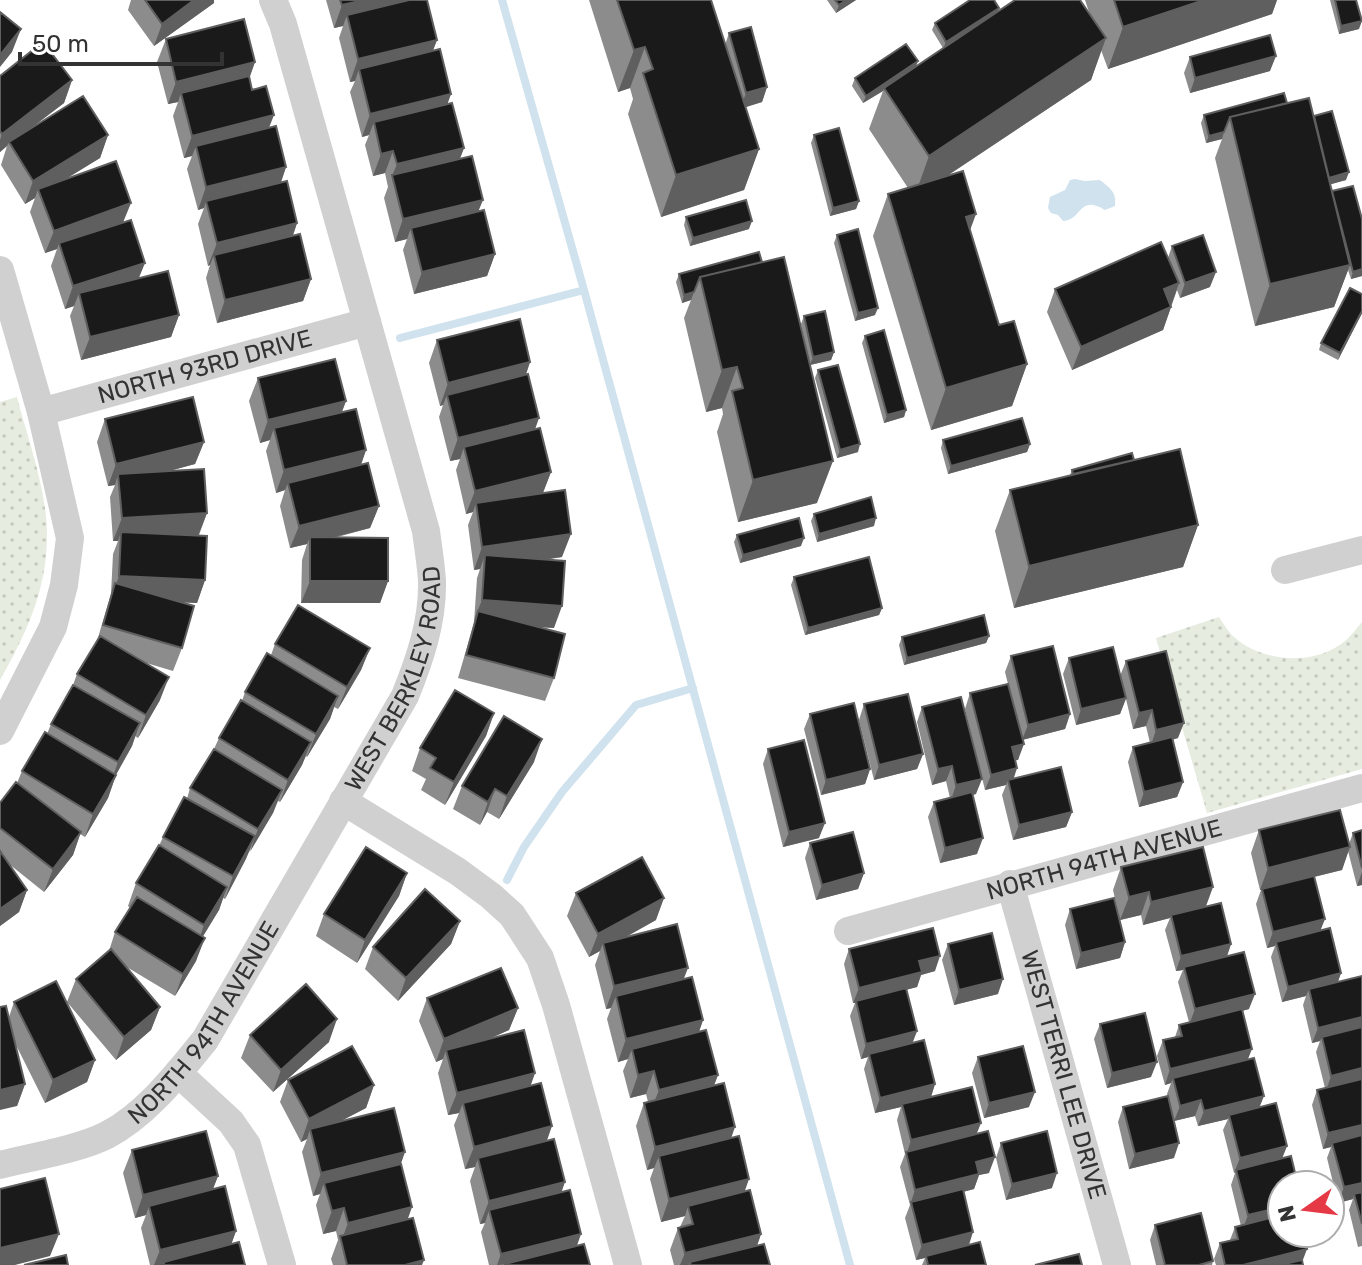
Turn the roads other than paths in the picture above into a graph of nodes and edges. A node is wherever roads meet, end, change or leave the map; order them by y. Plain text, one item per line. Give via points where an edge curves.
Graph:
1 (273, 0) edge
2 (0, 270) edge
3 (367, 322) junction
4 (41, 412) junction
5 (1362, 550) edge
6 (1285, 570) dead end
7 (0, 731) edge
8 (1362, 788) edge
9 (343, 801) junction
10 (1010, 884) junction
11 (848, 931) dead end
12 (178, 1073) junction
13 (0, 1165) edge
14 (282, 1265) edge
15 (628, 1265) edge
16 (1117, 1265) edge

1 - 3 street, WEST BERKLEY ROAD
2 - 4 street
3 - 4 street, NORTH 93RD DRIVE
3 - 9 street, WEST BERKLEY ROAD via 426,531 432,581 419,662 405,696
4 - 7 street via 70,538 64,585 53,627
5 - 6 street
8 - 10 street, NORTH 94TH AVENUE
9 - 12 street, NORTH 94TH AVENUE via 205,1040
9 - 15 street, WEST BERKLEY ROAD via 491,896 512,915 540,958
10 - 11 street, NORTH 94TH AVENUE
10 - 16 street, WEST TERRI LEE DRIVE
12 - 13 street, NORTH 94TH AVENUE via 106,1136
12 - 14 street via 231,1122 247,1145

